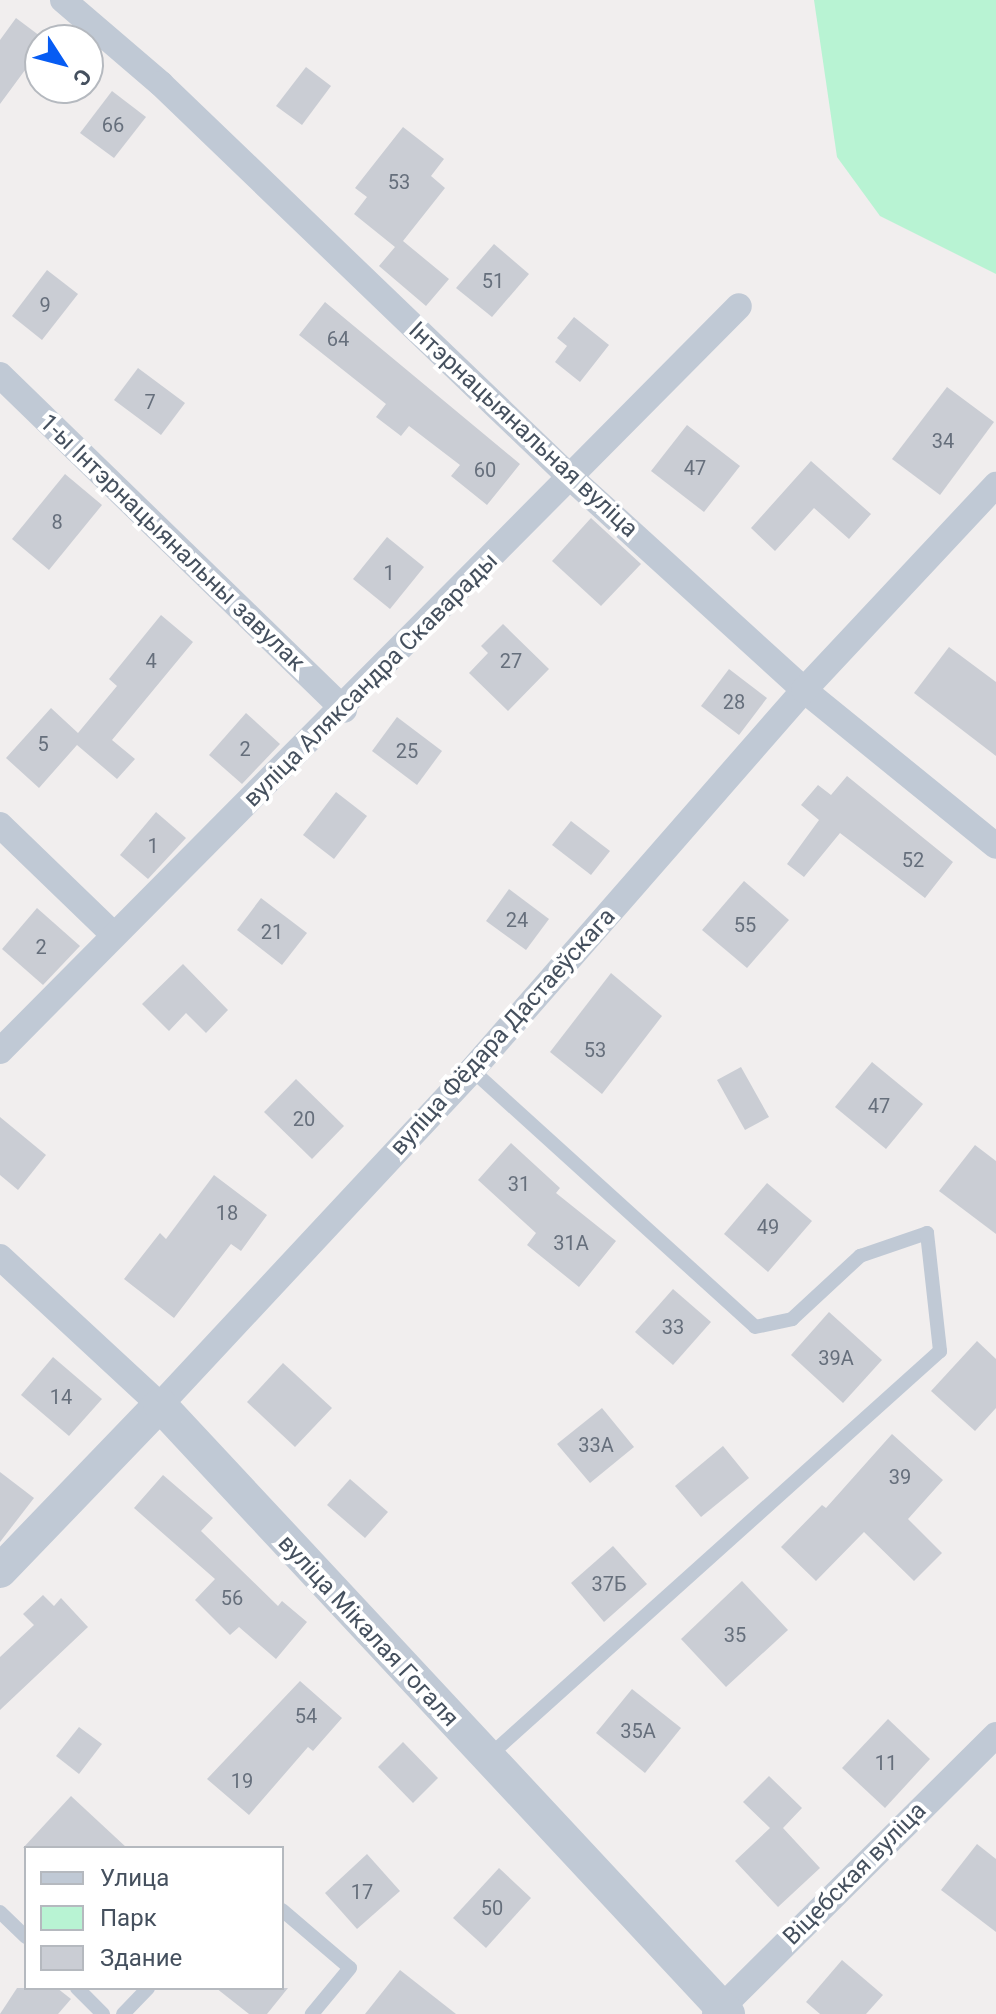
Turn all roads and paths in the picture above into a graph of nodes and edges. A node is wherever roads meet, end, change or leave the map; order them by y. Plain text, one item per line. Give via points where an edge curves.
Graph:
1 (63, 0) edge
2 (739, 306) dead end
3 (0, 375) edge
4 (570, 477) junction
5 (996, 485) edge
6 (804, 690) junction
7 (344, 710) junction
8 (0, 825) edge
9 (996, 846) edge
10 (114, 935) junction
11 (0, 1051) edge
12 (472, 1070) junction
13 (0, 1257) edge
14 (160, 1405) junction
15 (0, 1571) edge
16 (994, 1743) edge
17 (486, 1759) junction
18 (0, 1912) edge
19 (284, 1912) edge
20 (24, 1935) edge
21 (79, 1990) edge
22 (146, 1990) edge
23 (721, 2012) edge
24 (103, 2014) edge
25 (123, 2014) edge
26 (312, 2014) edge

1 - 4 street, Інтэрнацыянальная вуліца via 161,84
2 - 4 street, вуліца Аляксандра Скаварады
3 - 7 street, 1-ы Інтэрнацыянальны завулак
4 - 6 street, Інтэрнацыянальная вуліца
4 - 7 street, вуліца Аляксандра Скаварады
5 - 6 street, вуліца Фёдара Дастаеўскага
6 - 9 street, Інтэрнацыянальная вуліца
6 - 12 street, вуліца Фёдара Дастаеўскага
7 - 10 street, вуліца Аляксандра Скаварады
8 - 10 street
10 - 11 street, вуліца Аляксандра Скаварады
12 - 14 street, вуліца Фёдара Дастаеўскага
12 - 17 lane via 755,1327 792,1319 860,1256 927,1233 940,1351
13 - 14 street, вуліца Мікалая Гогаля
14 - 15 street, вуліца Фёдара Дастаеўскага
14 - 17 street, вуліца Мікалая Гогаля
16 - 23 street, Віцебская вуліца
17 - 23 street, вуліца Мікалая Гогаля
18 - 20 lane
19 - 26 lane via 350,1968
21 - 24 lane
22 - 25 lane

